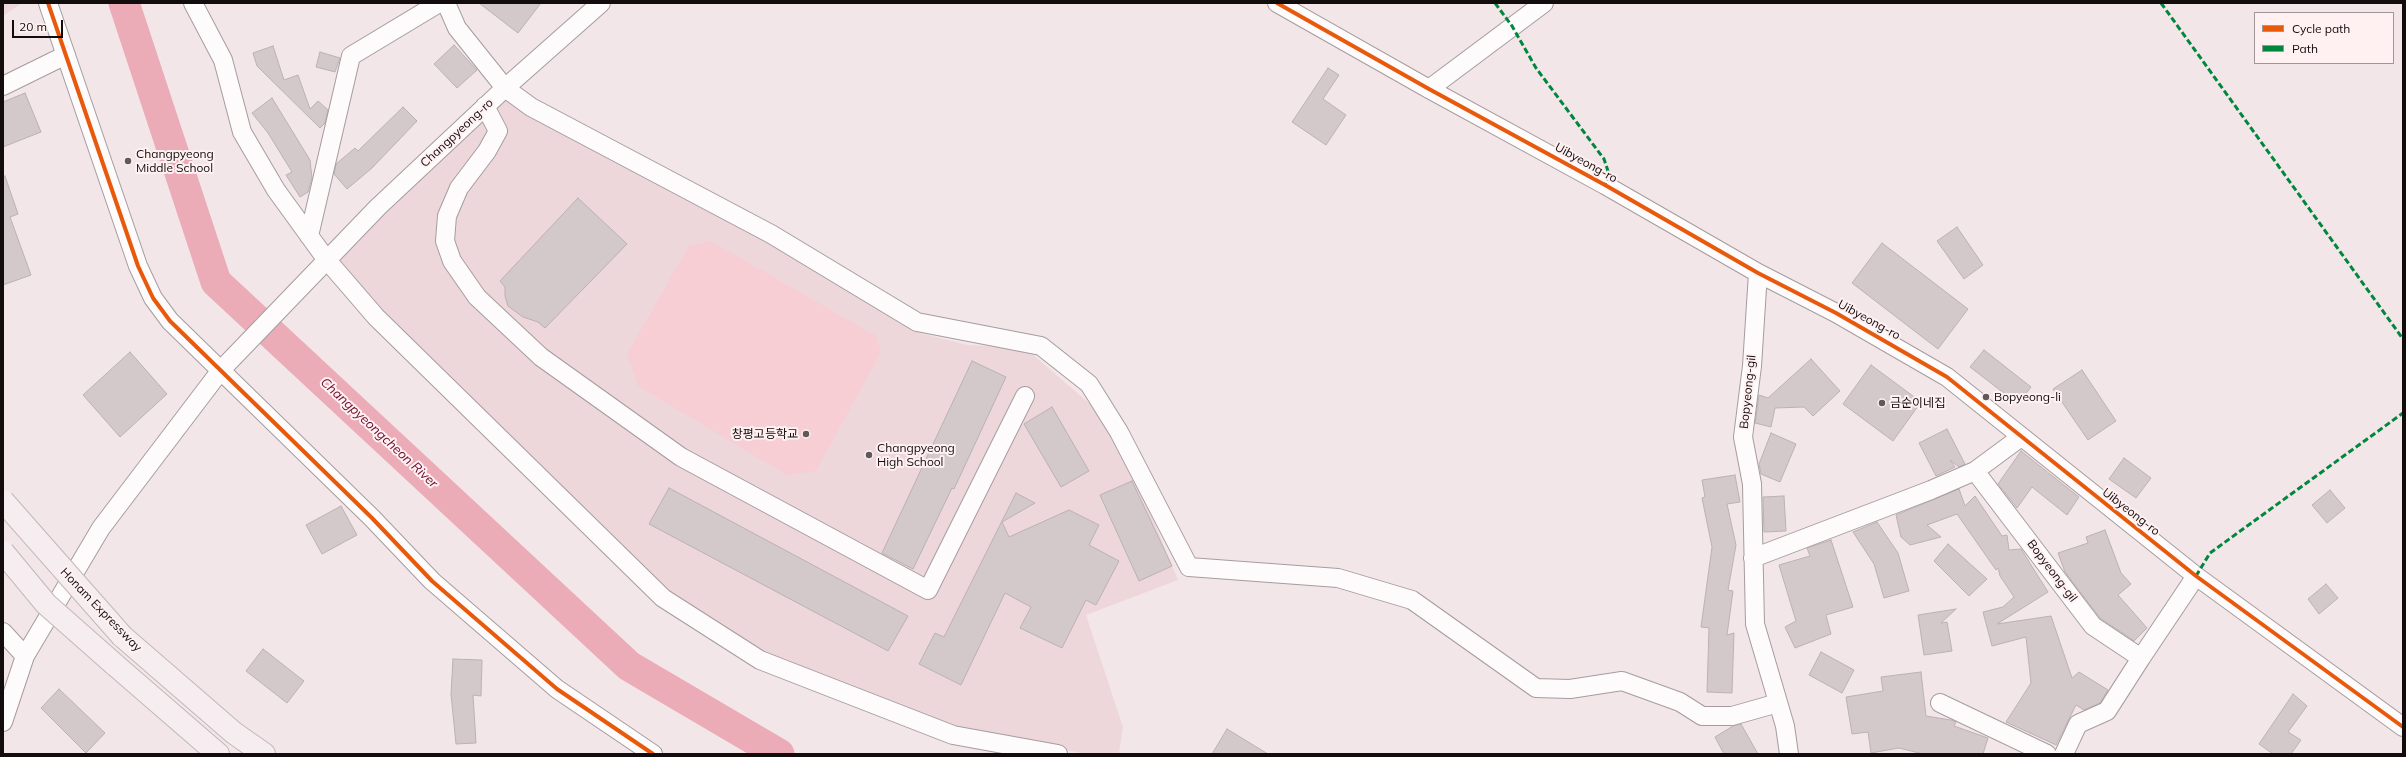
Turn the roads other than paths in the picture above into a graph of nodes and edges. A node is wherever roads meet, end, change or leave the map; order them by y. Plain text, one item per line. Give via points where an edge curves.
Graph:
1 (48, 3) edge
2 (193, 3) edge
3 (439, 3) edge
4 (446, 3) edge
5 (601, 3) edge
6 (1277, 3) edge
7 (1544, 3) edge
8 (66, 55) junction
9 (3, 86) edge
10 (505, 88) junction
11 (1429, 89) junction
12 (485, 106) junction
13 (309, 236) junction
14 (322, 264) junction
15 (1758, 273) junction
16 (221, 370) junction
17 (1025, 396) dead end
18 (2021, 437) junction
19 (1975, 471) junction
20 (3, 501) edge
21 (3, 552) edge
22 (1753, 558) junction
23 (2196, 576) junction
24 (3, 632) edge
25 (25, 656) junction
26 (2141, 658) junction
27 (1778, 703) junction
28 (1940, 703) dead end
29 (3, 722) edge
30 (2403, 727) edge
31 (218, 754) edge
32 (264, 754) edge
33 (654, 754) edge
34 (1058, 754) edge
35 (1789, 754) edge
36 (2047, 754) edge
37 (2064, 754) edge

1 - 8 street
2 - 13 street via 223,60 242,132 276,190
3 - 13 street via 350,56
4 - 10 street via 457,28
5 - 10 street, Changpyeong-ro
6 - 11 street, Uibyeong-ro
7 - 11 street
8 - 9 street
8 - 16 street via 111,189 153,298 170,321
10 - 12 street, Changpyeong-ro
10 - 27 street via 531,107 771,234 917,322 1041,346 1089,384 1119,432 1188,567 1338,578 1412,600 1536,688 1570,689 1622,681 1680,702 1702,716 1732,716
11 - 15 street, Uibyeong-ro via 1605,185
12 - 14 street, Changpyeong-ro
12 - 17 street via 498,131 487,151 458,188 447,216 446,241 452,261 477,297 541,357 681,457 928,590
13 - 14 street
14 - 16 street, Changpyeong-ro
14 - 34 street via 663,598 767,662 953,735
15 - 18 street, Uibyeong-ro via 1836,313 1947,377
15 - 22 street, Bopyeong-gil via 1752,366 1743,437 1752,484
16 - 25 street, Changpyeong-ro via 101,528
16 - 33 street via 372,518 432,581 557,689
18 - 19 street
18 - 23 street, Uibyeong-ro
19 - 22 street
19 - 26 street, Bopyeong-gil via 2093,626
20 - 32 highway, Honam Expressway, bridge via 122,636 234,733
21 - 31 highway, bridge via 46,604
22 - 27 street, Bopyeong-gil via 1755,624
23 - 26 street
23 - 30 street, Uibyeong-ro
24 - 25 street
25 - 29 street, Changpyeong-ro
26 - 37 street via 2107,712 2078,724
27 - 35 street, Bopyeong-gil
28 - 36 street

